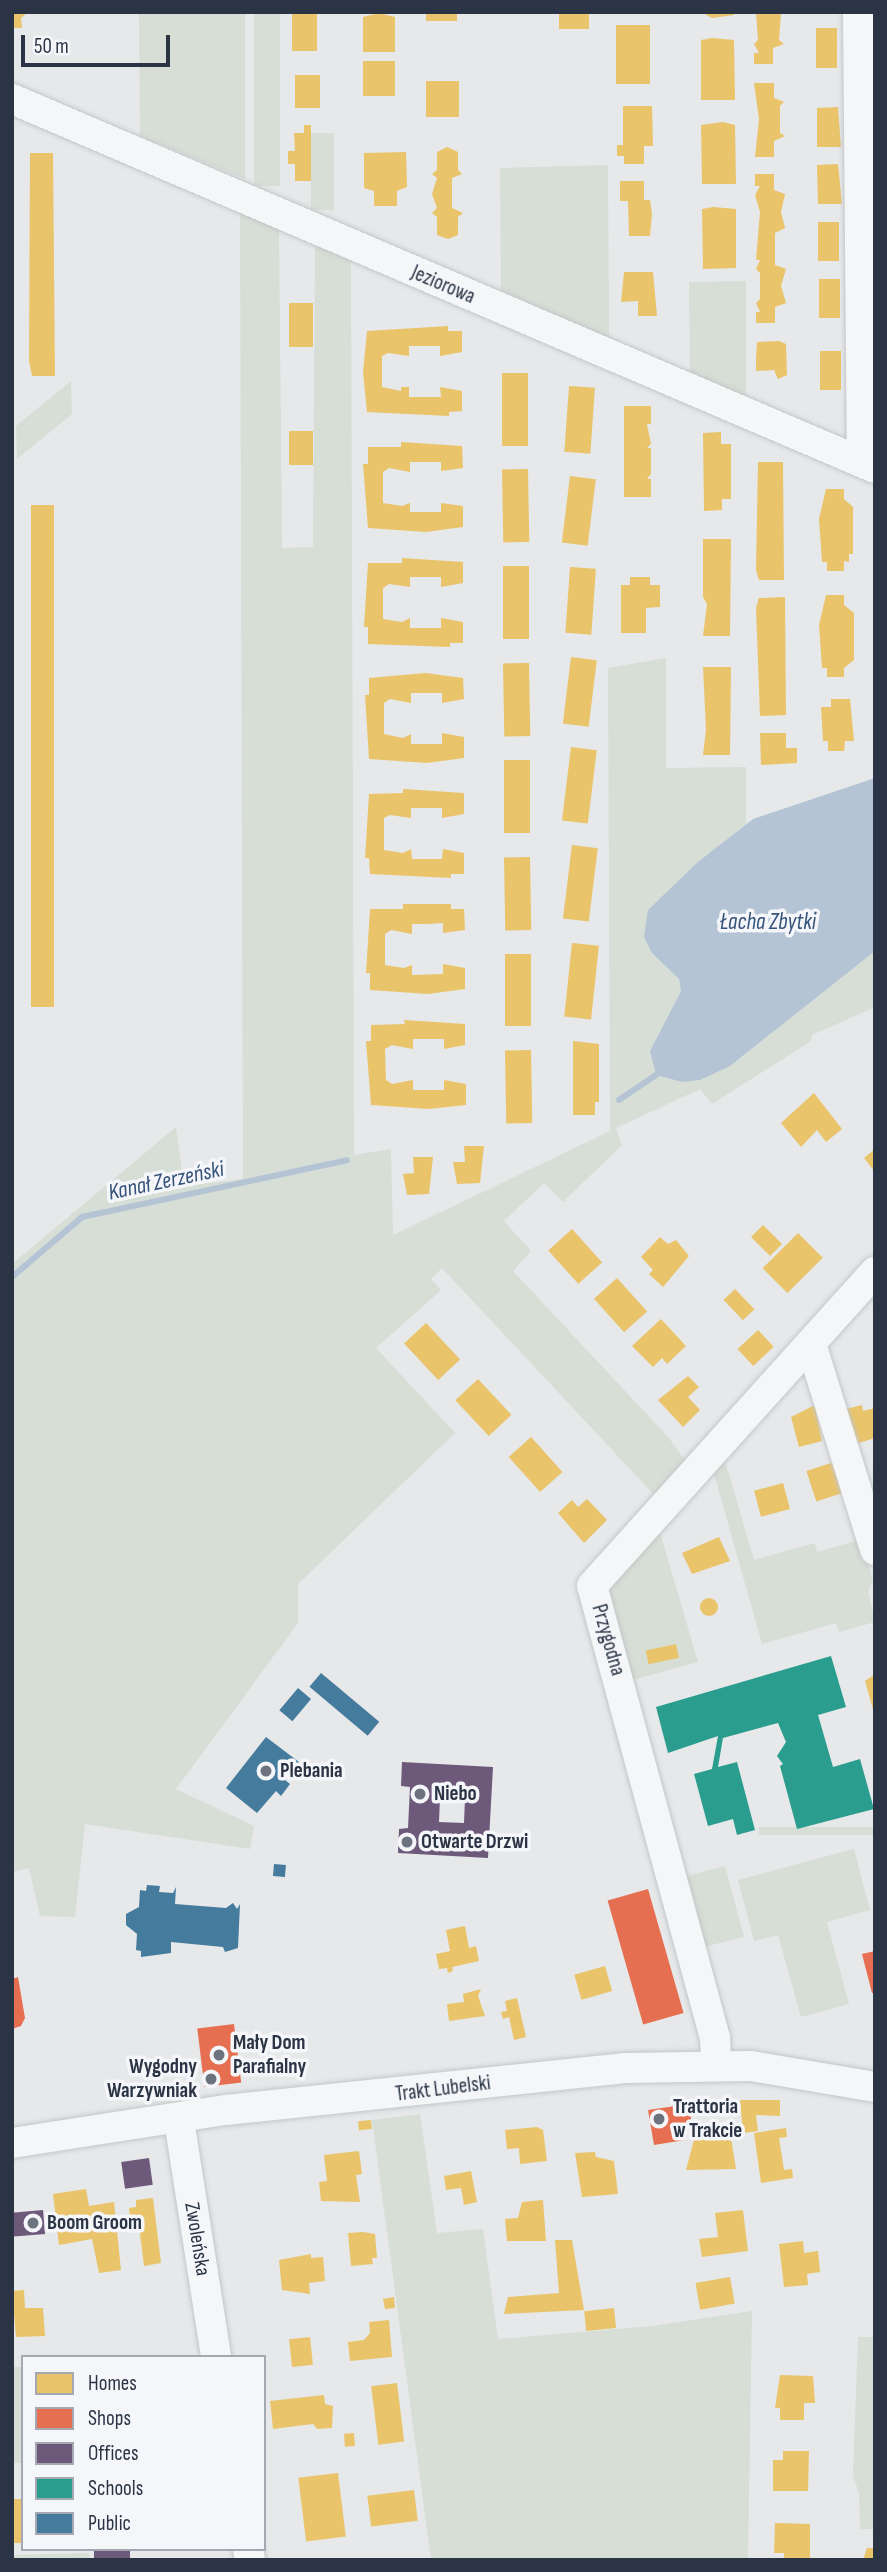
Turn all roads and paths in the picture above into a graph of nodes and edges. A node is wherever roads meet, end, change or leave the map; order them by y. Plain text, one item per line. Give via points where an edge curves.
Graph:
1 (858, 12) edge
2 (12, 99) edge
3 (868, 465) edge
4 (875, 1272) edge
5 (811, 1344) junction
6 (875, 1550) edge
7 (716, 2063) junction
8 (875, 2087) edge
9 (179, 2120) junction
10 (12, 2143) edge
11 (216, 2355) edge

1 - 3 street
2 - 3 street, Jeziorowa
4 - 5 street, Przygodna
5 - 6 street
5 - 7 street, Przygodna via 592,1586 715,2038
7 - 8 street, Trakt Lubelski via 777,2068
7 - 9 street, Trakt Lubelski via 626,2068 226,2110
9 - 10 street, Trakt Lubelski
9 - 11 street, Zwoleńska

